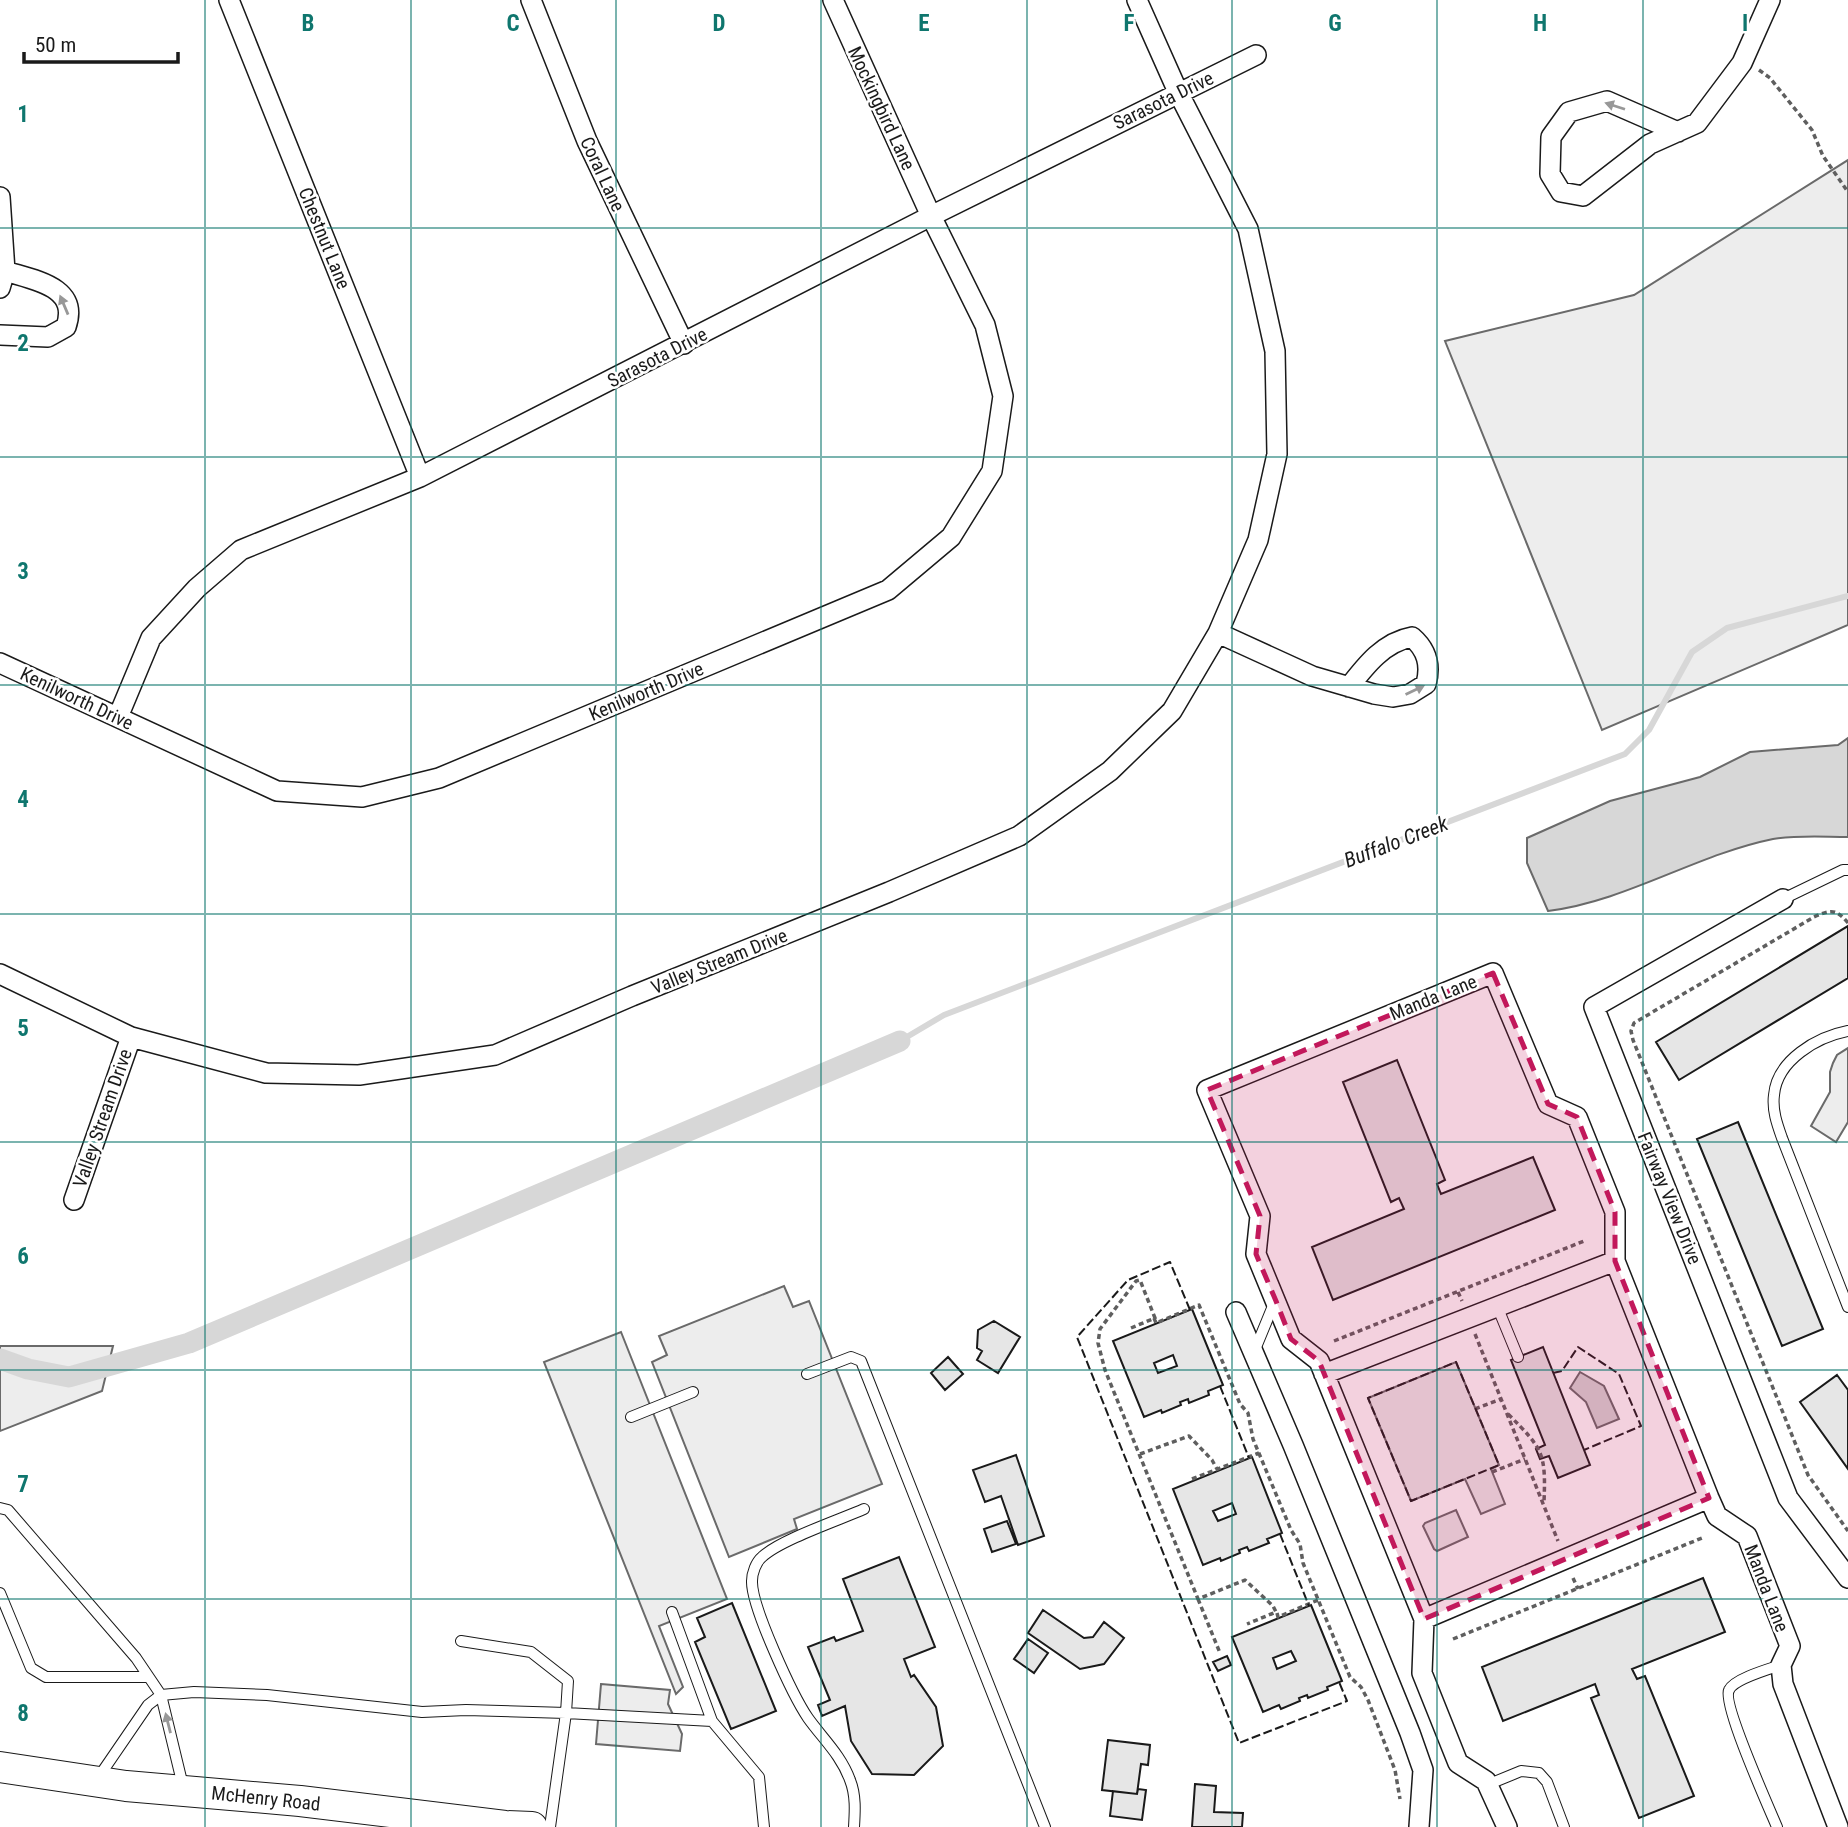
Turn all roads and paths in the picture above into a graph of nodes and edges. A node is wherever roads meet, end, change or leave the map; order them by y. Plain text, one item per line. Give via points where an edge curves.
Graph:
1 (229, 0) edge
2 (531, 0) edge
3 (832, 0) edge
4 (1137, 0) edge
5 (1770, 0) edge
6 (1256, 55) dead end
7 (1743, 60) junction
8 (1178, 92) junction
9 (1678, 132) junction
10 (1848, 192) edge
11 (0, 197) edge
12 (931, 216) junction
13 (2, 279) edge
14 (0, 335) edge
15 (684, 344) junction
16 (421, 477) junction
17 (1218, 633) junction
18 (0, 663) edge
19 (1349, 687) dead end
20 (118, 717) junction
21 (1848, 870) edge
22 (1783, 899) joint
23 (1848, 923) edge
24 (0, 974) edge
25 (1848, 1031) edge
26 (131, 1037) junction
27 (74, 1200) dead end
28 (1584, 1241) dead end
29 (1615, 1261) junction
30 (1458, 1292) junction
31 (1276, 1301) junction
32 (1497, 1306) junction
33 (1848, 1307) edge
34 (1236, 1312) dead end
35 (1154, 1318) junction
36 (1469, 1318) junction
37 (1131, 1328) dead end
38 (1334, 1341) dead end
39 (1254, 1352) junction
40 (1518, 1357) dead end
41 (807, 1374) dead end
42 (1324, 1374) junction
43 (693, 1392) dead end
44 (1501, 1399) junction
45 (1475, 1409) dead end
46 (1507, 1413) junction
47 (631, 1417) dead end
48 (1259, 1453) junction
49 (1139, 1454) junction
50 (1525, 1459) junction
51 (1217, 1469) junction
52 (1492, 1472) dead end
53 (1192, 1479) dead end
54 (1709, 1498) junction
55 (1544, 1505) junction
56 (0, 1508) edge
57 (864, 1509) dead end
58 (1848, 1531) edge
59 (1702, 1538) dead end
60 (1565, 1559) junction
61 (1848, 1578) edge
62 (1577, 1589) junction
63 (0, 1593) edge
64 (1198, 1599) junction
65 (1318, 1600) junction
66 (672, 1612) dead end
67 (1276, 1612) junction
68 (1424, 1619) junction
69 (1247, 1625) dead end
70 (1453, 1639) dead end
71 (461, 1641) dead end
72 (1220, 1653) dead end
73 (1781, 1664) junction
74 (148, 1677) junction
75 (161, 1695) junction
76 (566, 1713) junction
77 (712, 1721) junction
78 (0, 1767) edge
79 (96, 1781) junction
80 (1487, 1784) junction
81 (184, 1790) junction
82 (1400, 1801) dead end
83 (532, 1827) edge
84 (550, 1827) edge
85 (764, 1827) edge
86 (854, 1827) edge
87 (1045, 1827) edge
88 (1419, 1827) edge
89 (1507, 1827) edge
90 (1564, 1827) edge
91 (1777, 1827) edge
92 (1838, 1827) edge

1 - 16 street, Chestnut Lane
2 - 15 street, Coral Lane via 587,141
3 - 12 street, Mockingbird Lane
4 - 8 street, Valley Stream Drive
5 - 7 street
6 - 8 street, Sarasota Drive
7 - 9 street via 1697,123
7 - 10 path via 1770,78 1812,130 1823,156
8 - 12 street, Sarasota Drive
8 - 17 street, Valley Stream Drive via 1248,229 1275,351 1277,454 1258,540
9 -> 9 street via 1607,101 1569,112 1551,137 1550,174 1561,192 1583,197 1650,144
11 - 13 street
12 - 15 street, Sarasota Drive
12 - 20 street, Kenilworth Drive via 985,325 1003,396 992,471 951,537 888,590 439,778 362,797 277,791
14 -> 13 street via 47,337 66,327 69,316 67,302 49,284
15 - 16 street, Sarasota Drive
16 - 20 street, Sarasota Drive via 241,550 197,588 151,638
17 - 19 street via 1312,676
17 - 26 street, Valley Stream Drive via 1172,711 1110,771 1019,836 495,1055 359,1075 266,1073
18 - 20 street, Kenilworth Drive
21 - 22 lane
22 - 61 street, Fairway View Drive via 1594,1007 1788,1498
23 - 58 path via 1835,912 1814,917 1634,1023 1632,1031 1808,1475
24 - 26 street, Valley Stream Drive
25 - 33 lane via 1817,1040 1801,1053 1776,1082 1773,1096 1782,1138
26 - 27 street, Valley Stream Drive
28 - 30 path
29 - 31 street, Manda Lane via 1615,1212 1577,1117 1548,1104 1493,973 1208,1090 1260,1216 1256,1254
29 - 32 street
29 - 54 street, Manda Lane
30 - 36 path
30 - 38 path
31 - 39 lane
31 - 42 street, Manda Lane via 1291,1339 1319,1361
32 - 36 street
32 - 40 lane
34 - 39 street
35 - 37 path
35 - 48 path via 1156,1323 1199,1305 1240,1404 1248,1413
35 - 49 path via 1140,1280 1136,1281 1100,1329 1098,1343
36 - 42 street
36 - 44 path
39 - 88 street via 1415,1745 1423,1770
41 - 87 lane via 851,1357 861,1361
42 - 68 street, Manda Lane
43 - 47 lane
44 - 45 path
44 - 46 path
46 - 50 path
46 - 55 path via 1536,1445 1544,1462
48 - 51 path
48 - 65 path via 1300,1544
49 - 51 path via 1189,1436
49 - 64 path
50 - 52 path
50 - 55 path
51 - 53 path
54 - 60 street
54 - 73 street, Manda Lane via 1717,1516 1747,1536 1790,1646
55 - 60 path
56 - 74 lane via 8,1510
57 - 86 lane via 760,1558 751,1582 794,1695 841,1759 851,1781 856,1802
59 - 62 path
60 - 62 path
60 - 68 street
62 - 70 path
63 - 74 lane via 31,1668 46,1677
64 - 67 path via 1245,1580
64 - 72 path
65 - 67 path via 1278,1617
65 - 82 path via 1350,1678 1362,1687 1368,1700 1395,1770
66 - 77 lane
67 - 69 path
68 - 80 street, Manda Lane via 1422,1673 1458,1763
71 - 76 lane via 531,1652 568,1681
73 - 91 lane via 1736,1683 1727,1696
73 - 92 street, Manda Lane via 1783,1684
74 - 75 lane
75 - 76 lane via 267,1695 422,1712
75 - 79 lane via 148,1705
81 -> 75 lane
76 - 77 lane
76 - 84 lane
77 - 85 lane via 759,1777
78 - 79 main road, McHenry Road
79 - 81 main road, McHenry Road
80 - 89 street, Manda Lane
80 - 90 lane via 1521,1771 1539,1773
81 - 83 main road, McHenry Road

